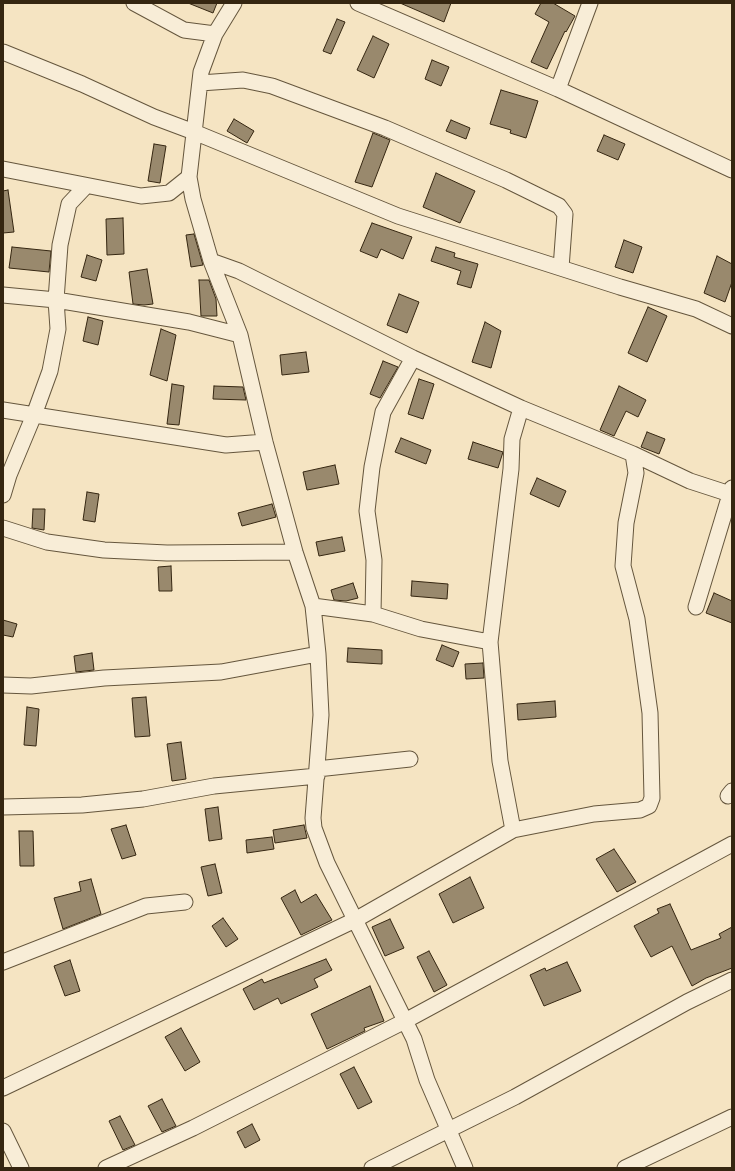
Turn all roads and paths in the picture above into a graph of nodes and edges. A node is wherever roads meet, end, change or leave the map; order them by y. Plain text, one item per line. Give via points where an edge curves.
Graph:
1 (134, 3) edge
2 (234, 3) edge
3 (358, 3) edge
4 (590, 3) edge
5 (215, 34) junction
6 (3, 52) edge
7 (200, 83) junction
8 (558, 89) junction
9 (194, 132) junction
10 (3, 169) edge
11 (732, 170) edge
12 (189, 177) junction
13 (86, 186) junction
14 (169, 193) junction
15 (193, 199) junction
16 (211, 261) junction
17 (561, 268) junction
18 (239, 271) junction
19 (225, 293) junction
20 (3, 295) edge
21 (56, 300) junction
22 (732, 326) edge
23 (240, 335) junction
24 (413, 358) junction
25 (521, 408) junction
26 (3, 410) edge
27 (34, 415) junction
28 (265, 442) junction
29 (634, 454) junction
30 (648, 462) junction
31 (636, 473) junction
32 (731, 491) edge
33 (3, 495) edge
34 (3, 528) edge
35 (295, 552) junction
36 (313, 606) junction
37 (696, 607) dead end
38 (373, 614) junction
39 (490, 642) junction
40 (318, 654) junction
41 (3, 685) edge
42 (410, 759) dead end
43 (317, 772) junction
44 (3, 807) edge
45 (513, 830) junction
46 (732, 844) edge
47 (185, 902) dead end
48 (355, 920) junction
49 (3, 962) edge
50 (732, 980) edge
51 (405, 1021) junction
52 (3, 1088) edge
53 (732, 1117) edge
54 (448, 1130) junction
55 (3, 1131) edge
56 (21, 1168) edge
57 (106, 1168) edge
58 (372, 1168) edge
59 (465, 1168) edge
60 (625, 1168) edge

1 - 5 street via 184,30
2 - 5 street
3 - 8 street
4 - 8 street
5 - 7 street via 201,72
6 - 9 street
7 - 9 street
7 - 17 street via 242,80 272,86 385,128 506,180 559,206 565,214
8 - 11 street
9 - 12 street
9 - 17 street via 398,216
10 - 13 street
12 - 14 street
12 - 15 street
13 - 14 street via 141,196
13 - 21 street via 69,204 60,245
14 - 15 street
15 - 16 street
16 - 18 street
16 - 19 street
17 - 22 street via 696,309
18 - 19 street
18 - 24 street
19 - 23 street
20 - 21 street
21 - 23 street via 189,322
21 - 27 street via 58,329 55,349
23 - 28 street
24 - 25 street
24 - 38 street via 383,412 372,467 367,511 374,560
25 - 29 street
25 - 39 street via 512,439 511,469
26 - 27 street
27 - 28 street via 226,445
27 - 33 street
28 - 35 street
29 - 30 street
29 - 31 street
30 - 31 street
30 - 32 street via 690,481
31 - 45 street via 626,523 623,566 637,619 650,713 652,798 649,806 640,810 594,814
32 - 37 street
34 - 35 street via 47,542 104,550 167,553
35 - 36 street
36 - 38 street
36 - 40 street
38 - 39 street via 421,629
39 - 45 street via 500,761
40 - 41 street via 221,672 104,678 31,686
40 - 43 street via 321,716
42 - 43 street
43 - 44 street via 143,799 82,805
43 - 48 street via 314,828 327,863
45 - 48 street
46 - 51 street
47 - 49 street via 146,906
48 - 51 street
48 - 52 street
50 - 54 street via 515,1097
51 - 54 street
51 - 57 street via 193,1128
53 - 60 street
54 - 58 street
54 - 59 street
55 - 56 street

